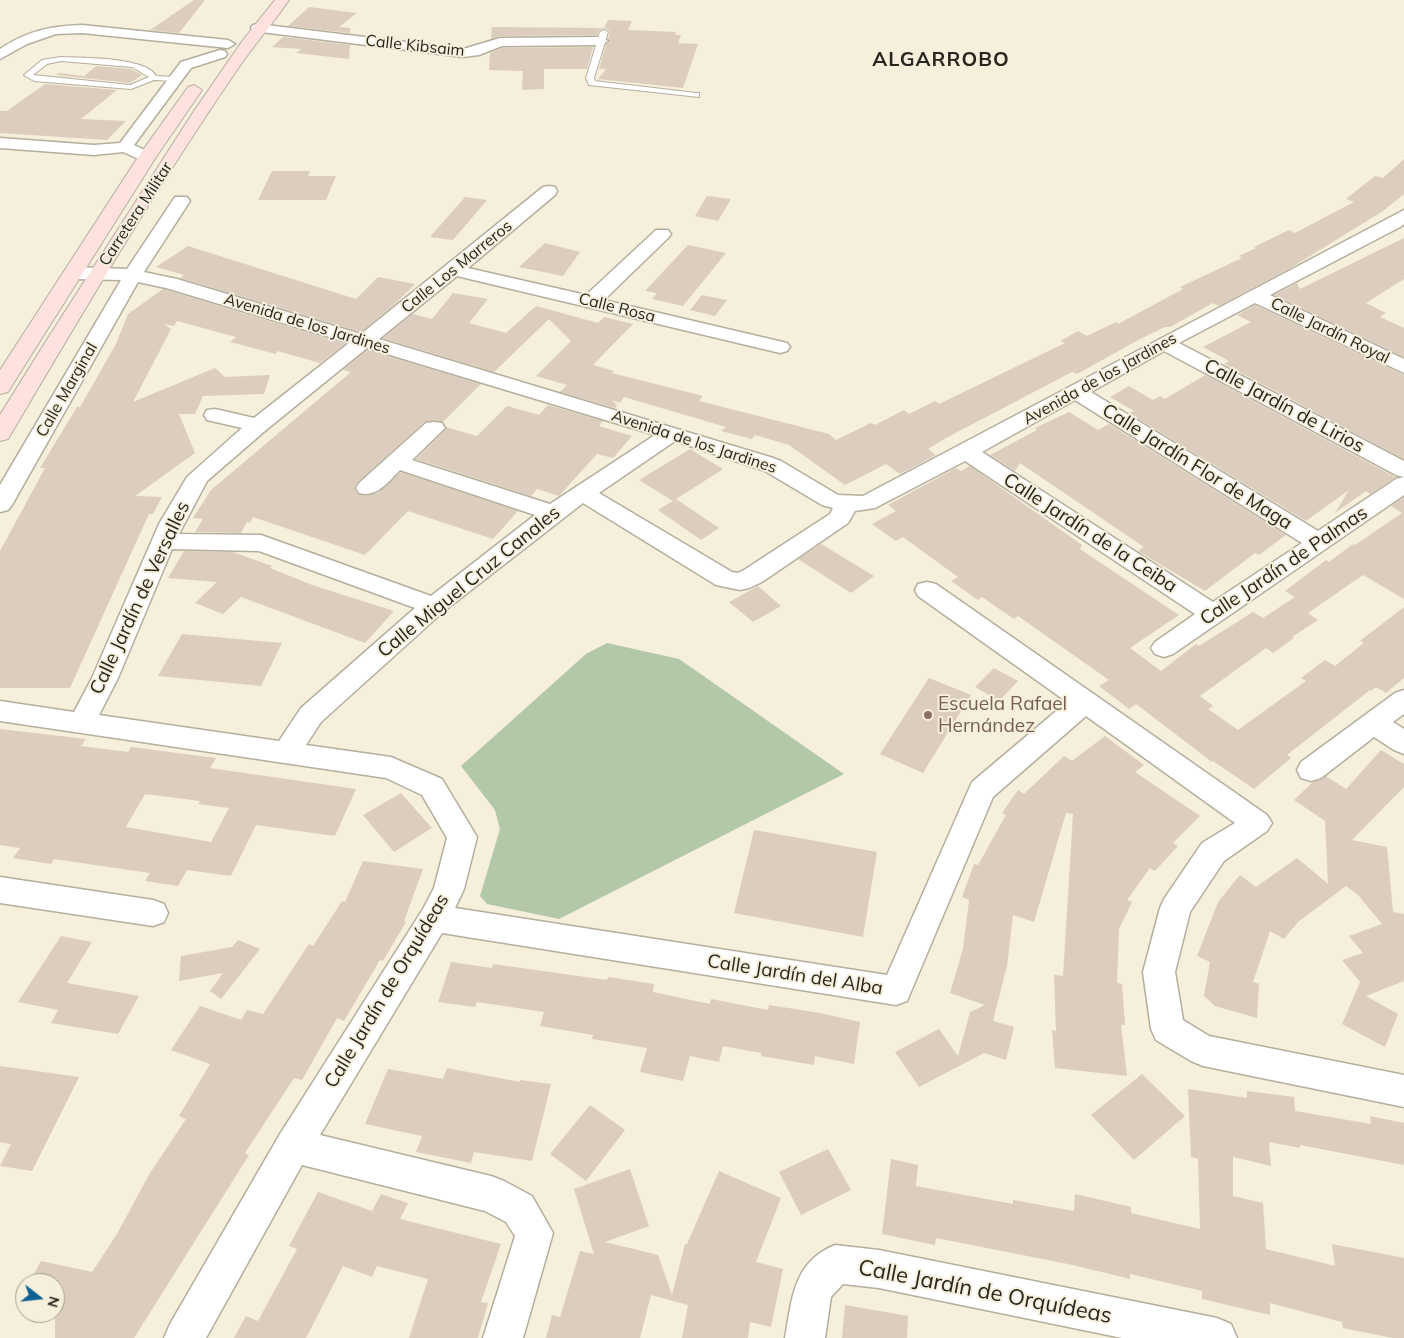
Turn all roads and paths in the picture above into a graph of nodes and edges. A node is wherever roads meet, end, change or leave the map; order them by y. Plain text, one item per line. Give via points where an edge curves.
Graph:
1 (264, 0) edge
2 (282, 0) edge
3 (258, 28) junction
4 (602, 36) joint
5 (224, 49) junction
6 (0, 55) edge
7 (153, 78) junction
8 (176, 79) junction
9 (696, 95) dead end
10 (0, 144) edge
11 (125, 147) junction
12 (147, 157) junction
13 (549, 191) dead end
14 (181, 201) dead end
15 (1404, 215) edge
16 (662, 234) dead end
17 (454, 270) junction
18 (74, 274) junction
19 (98, 274) junction
20 (133, 275) junction
21 (1256, 296) junction
22 (591, 301) junction
23 (364, 341) junction
24 (1164, 343) junction
25 (780, 347) dead end
26 (1404, 367) edge
27 (0, 386) edge
28 (1075, 391) junction
29 (215, 416) dead end
30 (258, 425) junction
31 (434, 428) dead end
32 (672, 433) junction
33 (0, 434) edge
34 (966, 452) junction
35 (397, 462) junction
36 (1404, 470) edge
37 (1404, 484) edge
38 (367, 488) dead end
39 (583, 493) junction
40 (846, 504) junction
41 (0, 505) edge
42 (553, 513) junction
43 (165, 541) junction
44 (1318, 542) junction
45 (927, 590) dead end
46 (434, 606) junction
47 (1213, 614) junction
48 (1164, 648) dead end
49 (1404, 700) edge
50 (1085, 702) junction
51 (0, 711) edge
52 (81, 723) junction
53 (1375, 724) junction
54 (1404, 743) edge
55 (286, 753) junction
56 (1311, 770) dead end
57 (0, 890) edge
58 (154, 913) dead end
59 (434, 918) junction
60 (1404, 1091) edge
61 (293, 1146) junction
62 (184, 1338) edge
63 (503, 1338) edge
64 (805, 1338) edge
65 (1217, 1338) edge

1 - 5 main road, Carretera Militar
2 - 3 main road, Carretera Militar
3 - 4 street, Calle Kibsaim via 463,53 500,42
3 - 19 main road, Carretera Militar
4 - 9 lane via 590,78 592,82
5 - 6 street via 82,29 54,30 22,41
5 - 8 street via 186,65
5 - 12 main road, Carretera Militar
7 - 7 lane via 151,73 134,65 60,59 45,62 28,74 34,79 131,87
7 - 8 lane
8 - 11 street
10 - 11 street via 94,150
11 - 12 street
12 - 18 main road, Carretera Militar
13 - 17 street, Calle Los Marreros
14 - 20 street, Calle Marginal
15 - 21 street, Avenida de los Jardines
16 - 22 street
17 - 22 street, Calle Rosa
17 - 23 street, Calle Los Marreros
18 - 19 street, Avenida de los Jardines
18 - 27 main road, Carretera Militar
19 - 20 street, Avenida de los Jardines
19 - 33 main road, Carretera Militar
20 - 23 street, Avenida de los Jardines
20 - 41 street, Calle Marginal
21 - 24 street, Avenida de los Jardines
21 - 26 street, Calle Jardín Royal
22 - 25 street, Calle Rosa
23 - 30 street, Calle Jardín de Versalles
23 - 32 street, Avenida de los Jardines
24 - 28 street, Avenida de los Jardines
24 - 36 street, Calle Jardín de Lirios
28 - 34 street, Avenida de los Jardines
28 - 44 street, Calle Jardín Flor de Maga
29 - 30 street
30 - 43 street, Calle Jardín de Versalles via 198,477
31 - 35 street
32 - 39 street, Calle Miguel Cruz Canales
32 - 40 street, Avenida de los Jardines via 774,466 830,500
34 - 40 street, Avenida de los Jardines via 867,503
34 - 47 street, Calle Jardín de la Ceiba
35 - 38 street
35 - 42 street
37 - 44 street, Calle Jardín de Palmas
39 - 40 street via 725,579 740,582 840,518
39 - 42 street, Calle Miguel Cruz Canales
42 - 46 street, Calle Miguel Cruz Canales
43 - 46 street via 261,543
43 - 52 street, Calle Jardín de Versalles via 152,563 105,678
44 - 47 street, Calle Jardín de Palmas
45 - 50 street
46 - 55 street, Calle Miguel Cruz Canales via 311,716
47 - 48 street, Calle Jardín de Palmas
49 - 53 street
50 - 59 street, Calle Jardín del Alba via 982,790 896,991
50 - 60 street via 1257,823 1214,852 1176,908 1159,972 1168,1028 1203,1050
51 - 52 street, Calle Jardín de Orquídeas
52 - 55 street, Calle Jardín de Orquídeas
53 - 54 street
53 - 56 street
55 - 59 street, Calle Jardín de Orquídeas via 391,768 432,787 462,837 449,889
57 - 58 street
59 - 61 street, Calle Jardín de Orquídeas
61 - 62 street, Calle Jardín de Orquídeas
61 - 63 street via 491,1194 519,1210 534,1233
64 - 65 street, Calle Jardín de Orquídeas via 813,1288 835,1264 880,1269

